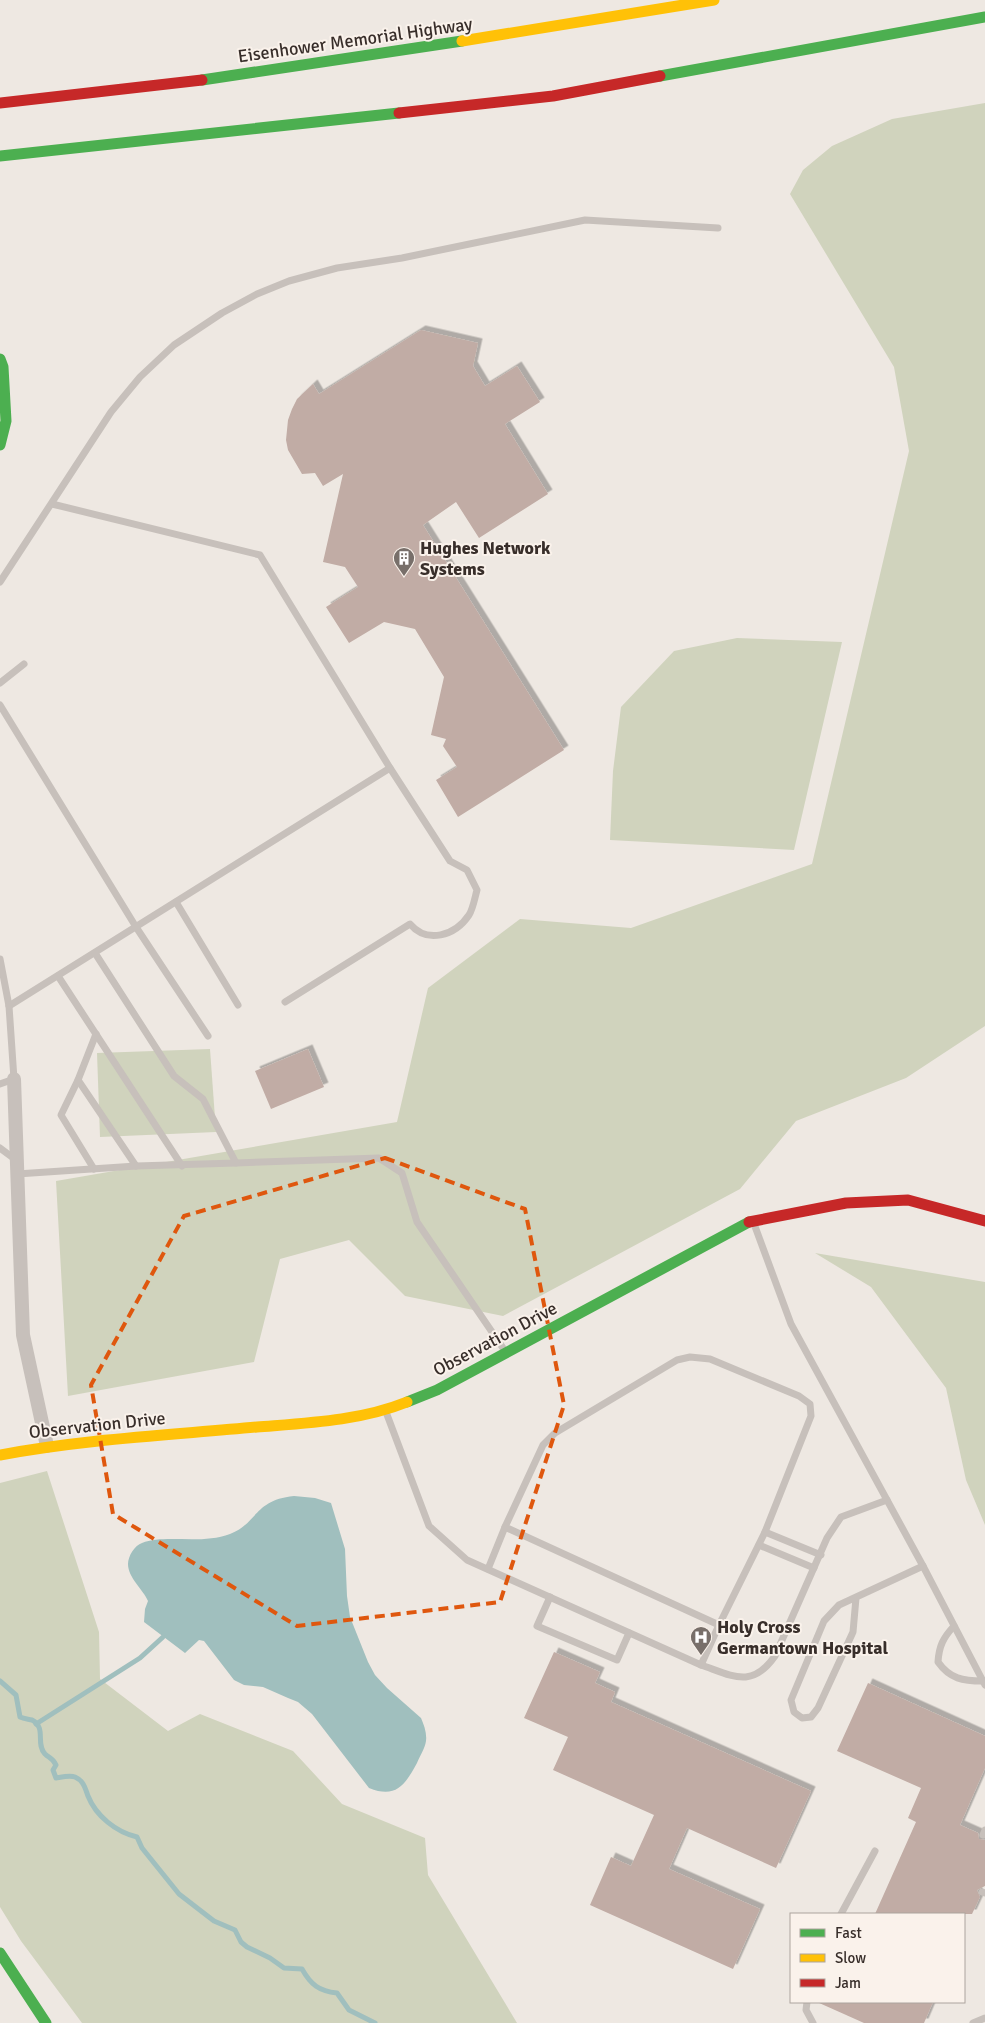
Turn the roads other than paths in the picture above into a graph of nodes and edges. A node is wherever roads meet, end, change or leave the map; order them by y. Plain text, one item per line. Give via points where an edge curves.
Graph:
1 (714, 0) edge
2 (985, 17) edge
3 (0, 103) edge
4 (0, 156) edge
5 (718, 228) dead end
6 (0, 359) edge
7 (0, 445) edge
8 (52, 504) junction
9 (0, 582) edge
10 (24, 664) dead end
11 (0, 682) edge
12 (0, 705) edge
13 (390, 768) junction
14 (176, 902) junction
15 (136, 927) junction
16 (95, 952) junction
17 (0, 959) edge
18 (58, 976) junction
19 (286, 1002) dead end
20 (238, 1005) dead end
21 (9, 1006) junction
22 (96, 1034) junction
23 (208, 1036) dead end
24 (14, 1080) junction
25 (78, 1080) junction
26 (0, 1084) edge
27 (0, 1148) edge
28 (236, 1163) junction
29 (136, 1166) junction
30 (182, 1166) junction
31 (17, 1168) junction
32 (94, 1169) junction
33 (753, 1220) junction
34 (985, 1221) edge
35 (506, 1353) junction
36 (386, 1411) junction
37 (47, 1446) junction
38 (0, 1455) edge
39 (887, 1500) junction
40 (505, 1527) junction
41 (765, 1532) junction
42 (758, 1545) junction
43 (820, 1555) junction
44 (923, 1566) junction
45 (814, 1568) junction
46 (488, 1569) junction
47 (550, 1597) junction
48 (856, 1598) junction
49 (719, 1625) junction
50 (954, 1626) junction
51 (629, 1633) junction
52 (700, 1665) junction
53 (984, 1683) edge
54 (874, 1851) dead end
55 (842, 1913) edge
56 (0, 1953) edge
57 (806, 2003) edge
58 (985, 2018) edge
59 (46, 2023) edge
60 (813, 2023) edge
61 (973, 2023) edge

1 - 3 main road, Eisenhower Memorial Highway via 539,30 156,87
2 - 4 main road via 553,96
5 - 8 lane via 585,220 402,258 337,268 257,294 174,345 140,378 111,412
6 - 7 main road via 6,421
8 - 9 lane
8 - 13 lane via 260,555
10 - 11 lane
12 - 15 lane
13 - 14 lane
13 - 19 lane via 450,861 467,870 477,890 469,915 444,936 430,936 416,931 410,924
14 - 15 lane
14 - 20 lane
15 - 16 lane
15 - 23 lane
16 - 18 lane
16 - 28 lane via 174,1076 202,1099
17 - 21 lane
18 - 21 lane
18 - 22 lane
21 - 24 lane
22 - 25 lane
22 - 30 lane
24 - 26 lane
24 - 31 street
25 - 29 lane
25 - 32 lane via 62,1115
27 - 31 lane
28 - 30 lane
28 - 35 lane via 379,1158 402,1173 417,1222
29 - 30 lane
29 - 32 lane
31 - 32 lane
31 - 37 street via 23,1334
33 - 34 main road, Observation Drive via 846,1203 908,1200
33 - 35 main road, Observation Drive
33 - 39 lane via 791,1324
35 - 36 main road, Observation Drive via 437,1390
36 - 37 main road, Observation Drive via 326,1421
36 - 46 lane via 429,1526 468,1560
37 - 38 main road, Observation Drive
39 - 43 lane via 841,1517
39 - 44 lane
40 - 41 lane via 543,1445 555,1433 677,1360 690,1357 710,1359 799,1396 810,1404 811,1416
40 - 46 lane
40 - 49 lane
41 - 42 lane
41 - 43 lane
42 - 45 lane
42 - 49 lane
43 - 45 lane
44 - 48 lane
44 - 50 lane
45 - 52 lane via 775,1656 765,1670 750,1677 731,1676
46 - 47 lane
47 - 51 lane
47 - 51 lane via 538,1626 617,1660
48 - 48 lane via 839,1605 824,1621 791,1700 794,1712 802,1718 811,1717 818,1708 853,1632
49 - 52 lane
50 - 53 lane
50 - 53 lane via 939,1647 938,1662 952,1677
51 - 52 lane
54 - 55 lane
56 - 59 main road
57 - 60 lane
58 - 61 lane

